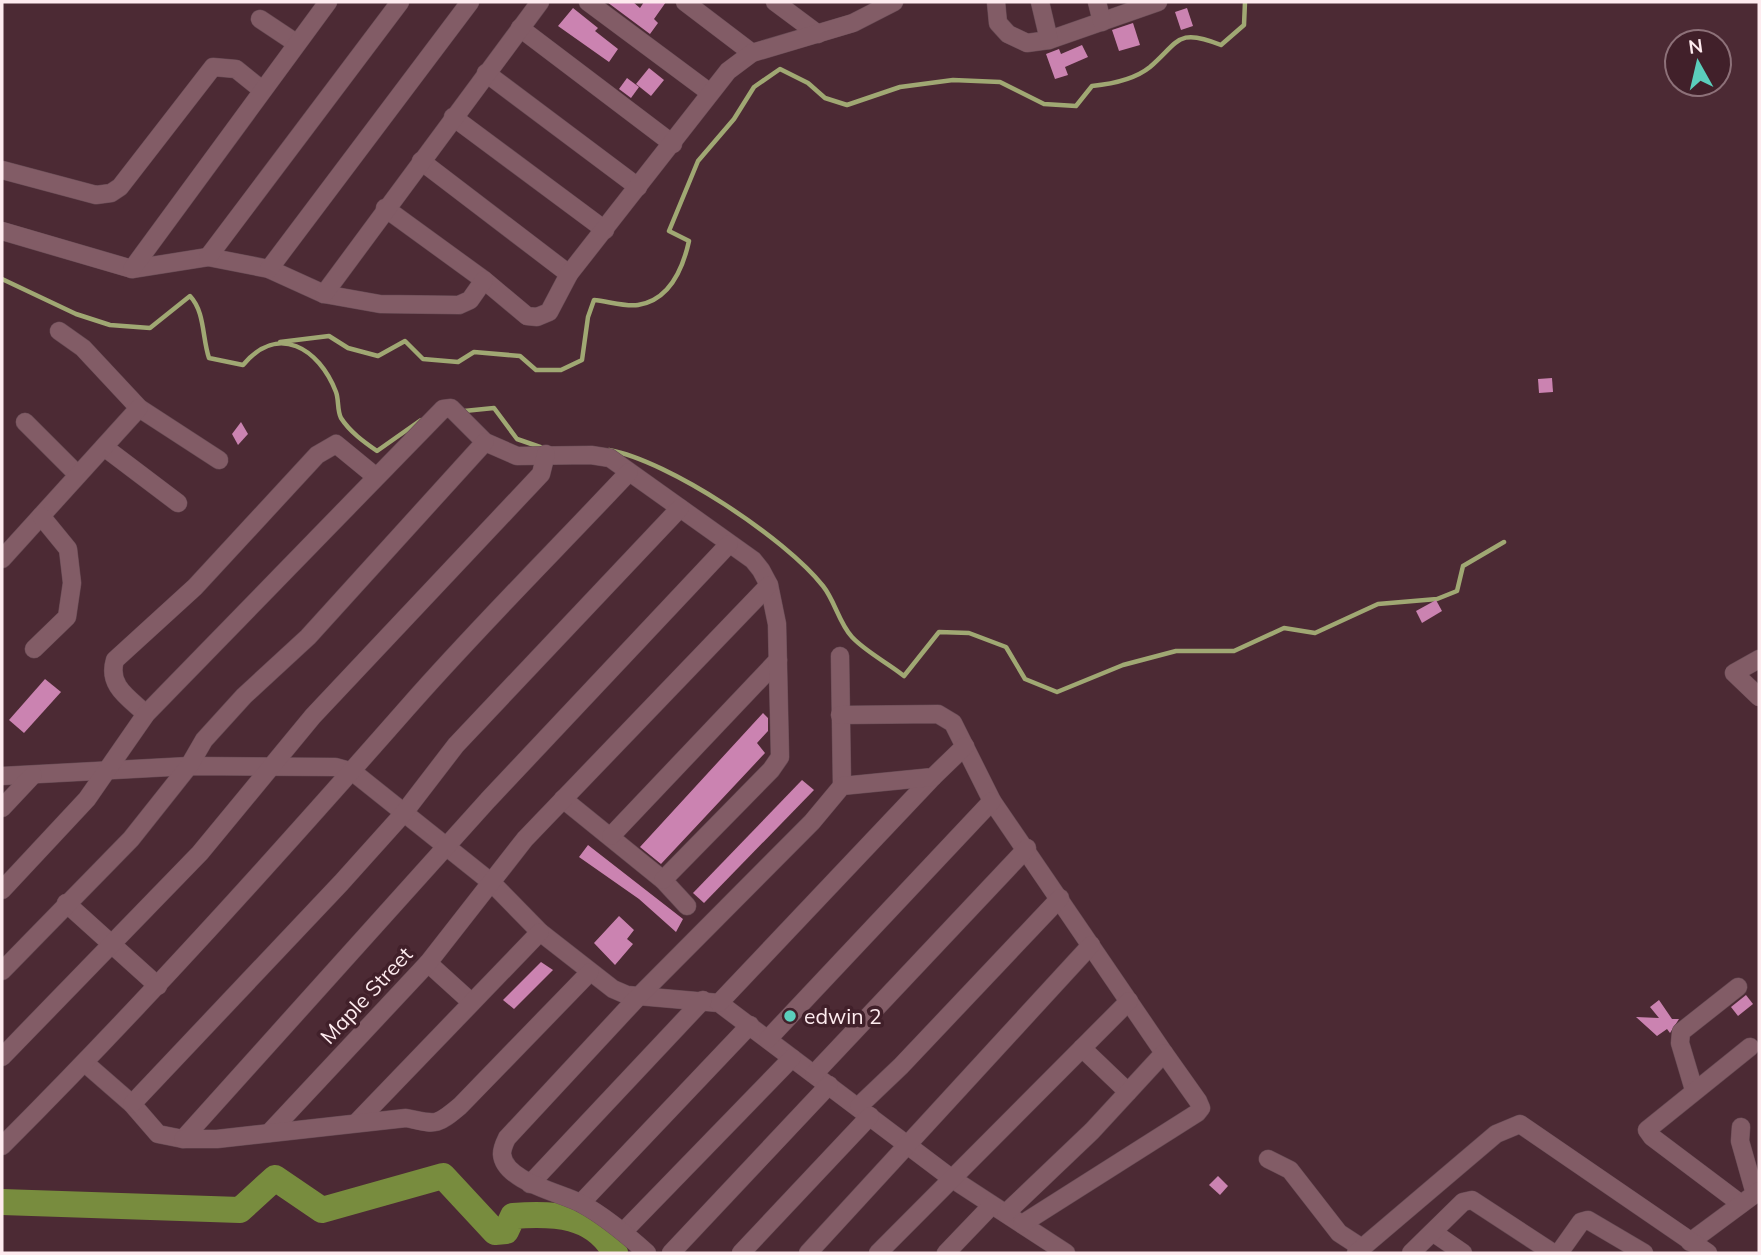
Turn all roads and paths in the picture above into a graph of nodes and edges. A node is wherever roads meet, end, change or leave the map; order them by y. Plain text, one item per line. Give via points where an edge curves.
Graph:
1 (328, 2) edge
2 (400, 2) edge
3 (470, 2) edge
4 (540, 2) edge
5 (588, 2) edge
6 (684, 2) edge
7 (775, 2) edge
8 (894, 2) edge
9 (996, 2) edge
10 (1040, 2) edge
11 (1097, 2) edge
12 (1156, 2) edge
13 (872, 7) edge
14 (260, 19) dead end
15 (1102, 22) junction
16 (520, 28) junction
17 (818, 34) junction
18 (1049, 40) junction
19 (296, 43) junction
20 (752, 53) junction
21 (486, 72) junction
22 (262, 90) junction
23 (709, 92) junction
24 (453, 117) junction
25 (673, 144) junction
26 (421, 161) junction
27 (2, 170) edge
28 (638, 187) junction
29 (385, 208) junction
30 (2, 230) edge
31 (605, 230) junction
32 (208, 257) junction
33 (132, 268) junction
34 (269, 269) junction
35 (569, 274) junction
36 (484, 279) junction
37 (324, 294) junction
38 (59, 331) dead end
39 (139, 408) junction
40 (25, 422) dead end
41 (485, 442) junction
42 (104, 447) junction
43 (546, 454) junction
44 (219, 460) dead end
45 (629, 472) junction
46 (78, 475) junction
47 (375, 476) junction
48 (178, 503) dead end
49 (680, 508) junction
50 (41, 516) junction
51 (729, 544) junction
52 (2, 559) edge
53 (769, 584) junction
54 (34, 649) dead end
55 (839, 656) dead end
56 (1759, 659) edge
57 (778, 660) junction
58 (1759, 697) edge
59 (146, 714) junction
60 (840, 715) junction
61 (965, 746) junction
62 (188, 766) junction
63 (272, 767) junction
64 (106, 768) junction
65 (353, 772) junction
66 (33, 775) junction
67 (2, 776) edge
68 (933, 777) junction
69 (842, 786) junction
70 (564, 799) junction
71 (992, 801) junction
72 (2, 808) edge
73 (403, 814) junction
74 (611, 836) junction
75 (446, 848) junction
76 (1027, 848) junction
77 (663, 880) junction
78 (492, 883) junction
79 (2, 890) edge
80 (1060, 898) junction
81 (66, 903) junction
82 (687, 906) dead end
83 (540, 932) junction
84 (113, 945) junction
85 (1091, 945) junction
86 (428, 963) junction
87 (2, 971) edge
88 (590, 972) junction
89 (158, 986) junction
90 (1738, 987) dead end
91 (639, 996) junction
92 (711, 1001) junction
93 (1129, 1001) junction
94 (471, 1002) junction
95 (750, 1025) junction
96 (768, 1039) junction
97 (1750, 1047) dead end
98 (1082, 1048) junction
99 (1164, 1053) junction
100 (2, 1058) edge
101 (792, 1058) junction
102 (85, 1063) junction
103 (822, 1079) junction
104 (1694, 1090) junction
105 (1128, 1092) junction
106 (132, 1104) junction
107 (865, 1111) junction
108 (356, 1123) junction
109 (1741, 1127) dead end
110 (269, 1133) junction
111 (183, 1139) junction
112 (909, 1144) junction
113 (2, 1146) edge
114 (1268, 1159) dead end
115 (951, 1178) junction
116 (530, 1184) junction
117 (1752, 1200) edge
118 (581, 1203) junction
119 (999, 1209) junction
120 (1023, 1224) junction
121 (624, 1232) junction
122 (1434, 1233) junction
123 (1046, 1240) junction
124 (1690, 1242) junction
125 (1359, 1251) edge
126 (647, 1253) edge
127 (671, 1253) edge
128 (741, 1253) edge
129 (808, 1253) edge
130 (878, 1253) edge
131 (946, 1253) edge
132 (1033, 1253) edge
133 (1066, 1253) edge
134 (1411, 1253) edge
135 (1464, 1253) edge
136 (1553, 1253) edge
137 (1559, 1253) edge
138 (1644, 1253) edge
139 (1708, 1253) edge

1 - 19 street
2 - 32 street
3 - 34 street
4 - 16 street
5 - 23 street
6 - 20 street
7 - 17 street
8 - 13 street
9 - 18 street via 998,23 1008,34 1027,43
10 - 18 street
11 - 15 street
12 - 15 street
13 - 17 street
14 - 19 street
15 - 18 street
16 - 21 street
16 - 25 street
17 - 20 street
19 - 22 street
20 - 23 street
21 - 24 street
21 - 28 street
22 - 27 street via 236,69 213,67 111,193 96,195
22 - 33 street
23 - 25 street
24 - 26 street
24 - 31 street
25 - 28 street
26 - 29 street
26 - 35 street
28 - 31 street
29 - 36 street
29 - 37 street
30 - 33 street
31 - 35 street
32 - 33 street
32 - 34 street
34 - 37 street
35 - 36 street via 549,312 537,317 527,316
36 - 37 street via 470,300 459,305 380,304
38 - 39 street via 83,348
39 - 42 street
39 - 44 street
40 - 46 street
41 - 43 street via 517,456
41 - 47 street via 451,408 443,409
41 - 62 street via 308,637 244,696 204,740
42 - 46 street
42 - 48 street
43 - 45 street via 610,458
43 - 63 street via 541,474 313,716
45 - 49 street
45 - 65 street via 408,706
46 - 50 street
47 - 59 street
47 - 59 street via 336,444 317,455 195,587 115,660 111,671 115,685
49 - 51 street
49 - 73 street via 456,745
50 - 52 street
50 - 54 street via 68,549 72,583 67,617
51 - 53 street via 753,560
51 - 75 street
53 - 57 street
53 - 70 street, Maple Street
55 - 60 street
56 - 58 street via 1734,673
57 - 74 street
57 - 77 street via 780,757
59 - 64 street
60 - 61 street via 938,714 953,723
60 - 69 street
61 - 68 street
61 - 71 street
62 - 63 street
62 - 64 street
62 - 81 street via 131,839
63 - 65 street via 335,766
63 - 84 street via 201,853
64 - 66 street
64 - 79 street via 88,799
65 - 73 street
65 - 89 street
66 - 67 street
66 - 72 street
68 - 69 street
68 - 92 street
69 - 91 street
70 - 74 street
70 - 78 street, Maple Street via 525,839
71 - 76 street
71 - 96 street
73 - 75 street
73 - 106 street
74 - 77 street
75 - 78 street
75 - 111 street
76 - 80 street
76 - 103 street
77 - 82 street
78 - 83 street
78 - 86 street, Maple Street
80 - 85 street
80 - 107 street via 901,1066
81 - 84 street
81 - 87 street
83 - 88 street
83 - 94 street
84 - 89 street
84 - 100 street
85 - 93 street
85 - 112 street
86 - 94 street
86 - 110 street, Maple Street
88 - 91 street via 613,989
88 - 108 street via 439,1123 406,1118
89 - 102 street
90 - 104 street via 1681,1032
91 - 92 street
91 - 116 street via 507,1138 502,1153 506,1163
92 - 95 street
92 - 116 street
93 - 98 street
93 - 99 street
94 - 108 street
95 - 96 street
95 - 118 street
96 - 101 street
97 - 104 street
98 - 105 street
98 - 115 street
99 - 105 street
99 - 120 street via 1198,1101 1198,1113
101 - 103 street
101 - 121 street
102 - 106 street
102 - 113 street
103 - 107 street
103 - 127 street
104 - 117 street via 1647,1130
105 - 119 street
106 - 111 street via 158,1134
107 - 112 street
107 - 128 street
108 - 110 street
109 - 117 street
110 - 111 street
112 - 115 street
112 - 129 street
114 - 125 street via 1290,1170 1339,1233
115 - 119 street
115 - 130 street
116 - 118 street
117 - 124 street
118 - 121 street
119 - 120 street
119 - 131 street
120 - 123 street
121 - 126 street
122 - 134 street
122 - 135 street
122 - 136 street via 1463,1202 1472,1200
123 - 132 street
123 - 133 street
124 - 125 street via 1520,1124 1496,1134
124 - 139 street
137 - 138 street via 1581,1222 1588,1220

